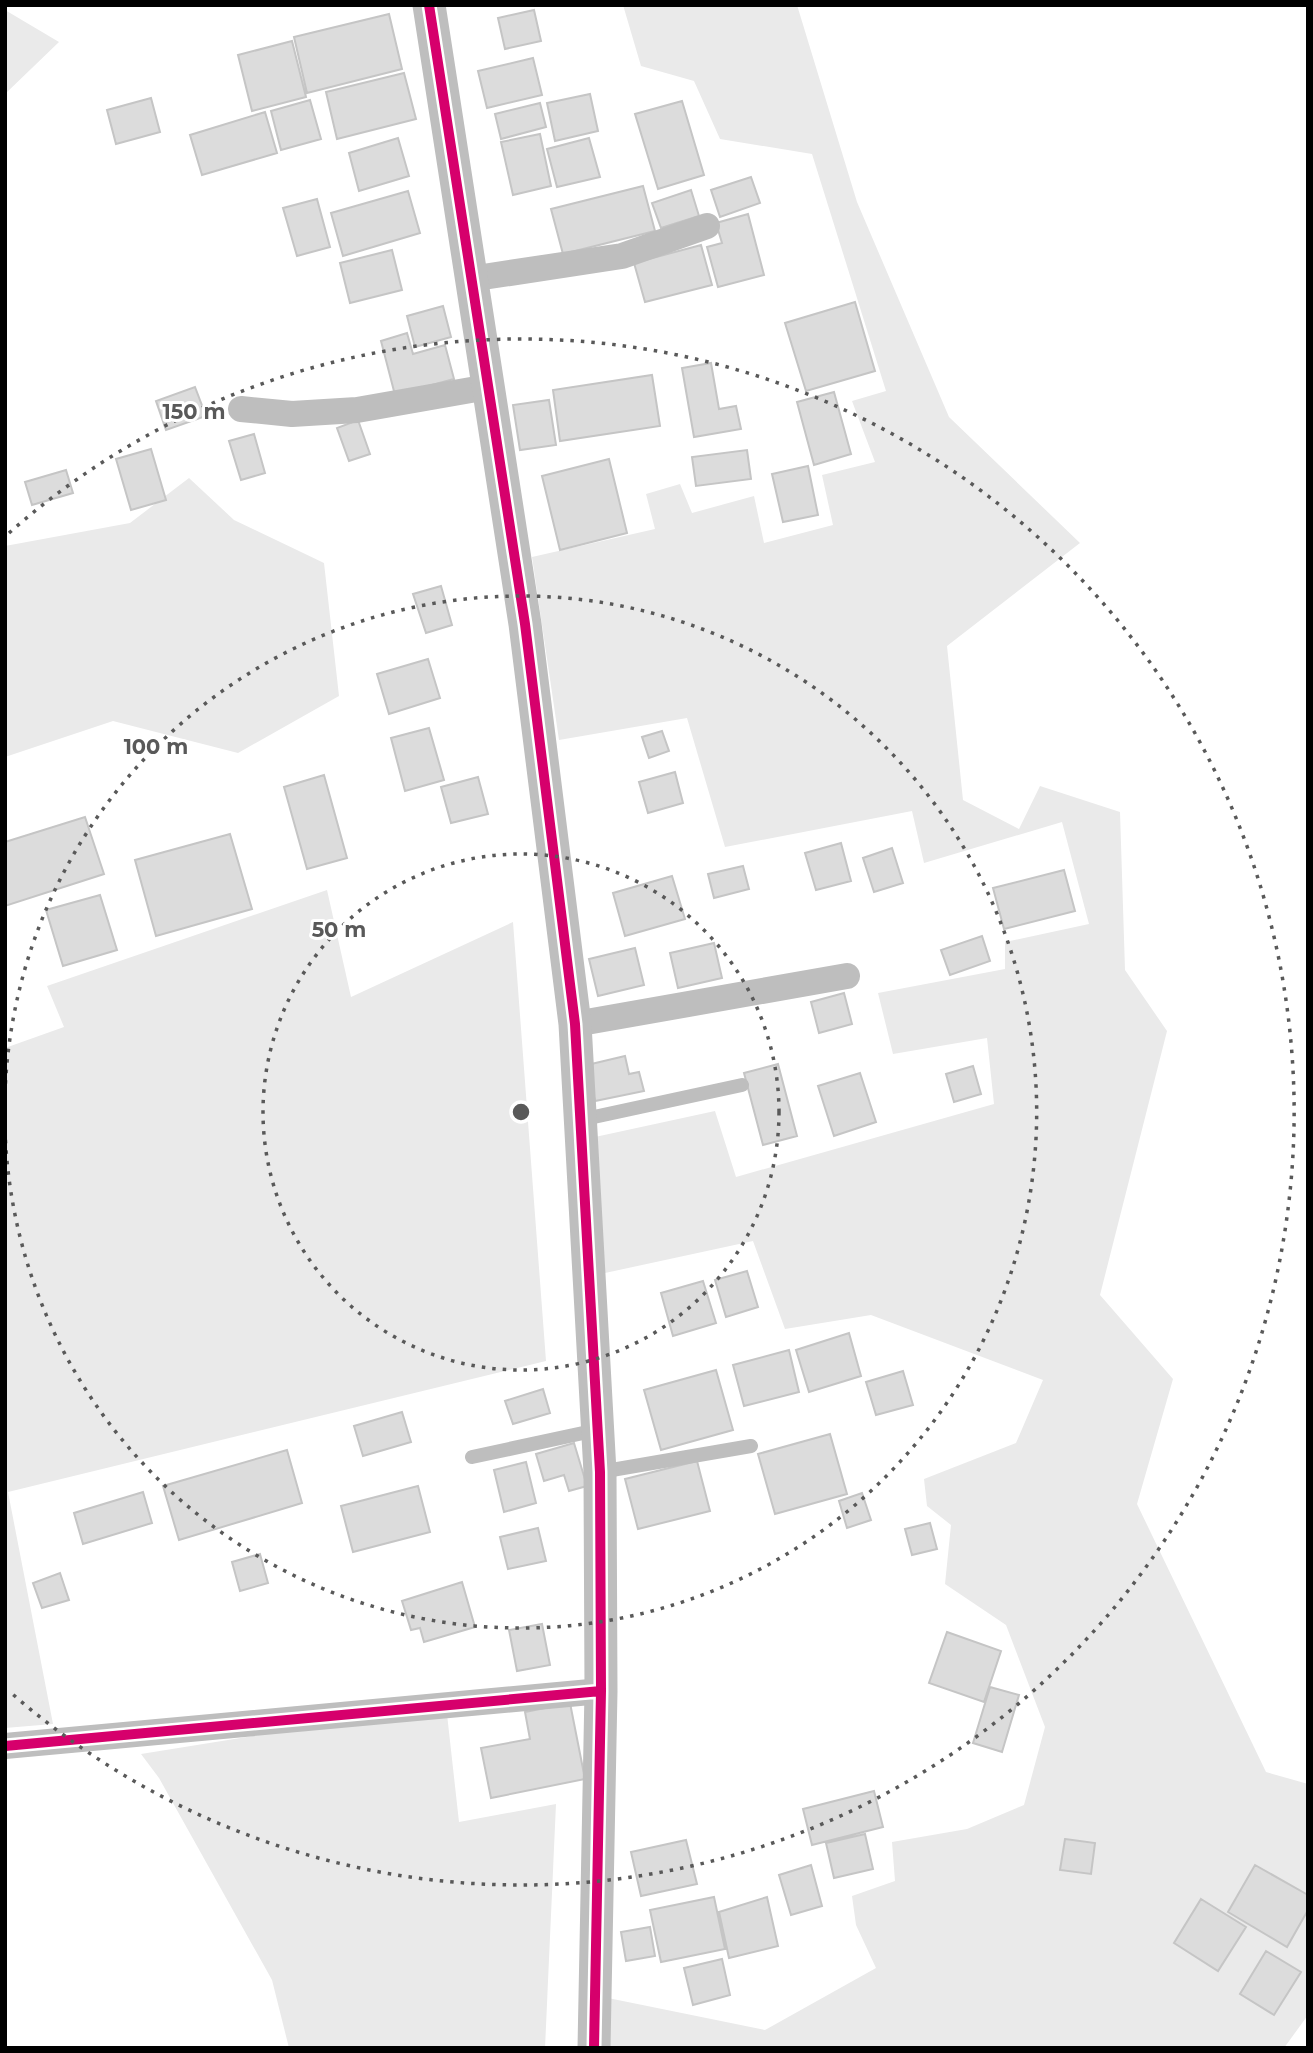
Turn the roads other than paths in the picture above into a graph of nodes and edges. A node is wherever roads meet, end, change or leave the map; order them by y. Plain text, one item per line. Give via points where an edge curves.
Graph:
1 (429, 5) edge
2 (707, 226) dead end
3 (470, 279) junction
4 (488, 387) junction
5 (241, 409) dead end
6 (847, 976) dead end
7 (575, 1024) junction
8 (742, 1085) dead end
9 (580, 1121) junction
10 (597, 1430) junction
11 (751, 1446) dead end
12 (471, 1457) dead end
13 (600, 1472) junction
14 (601, 1691) junction
15 (5, 1746) edge
16 (594, 2048) edge

1 - 3 street
2 - 3 street via 622,256
3 - 4 street
4 - 5 street via 357,411 292,414
4 - 7 street via 525,624
6 - 7 street
7 - 9 street
8 - 9 lane
9 - 10 street
10 - 12 lane
10 - 13 street
11 - 13 lane
13 - 14 street
14 - 15 street
14 - 16 street

